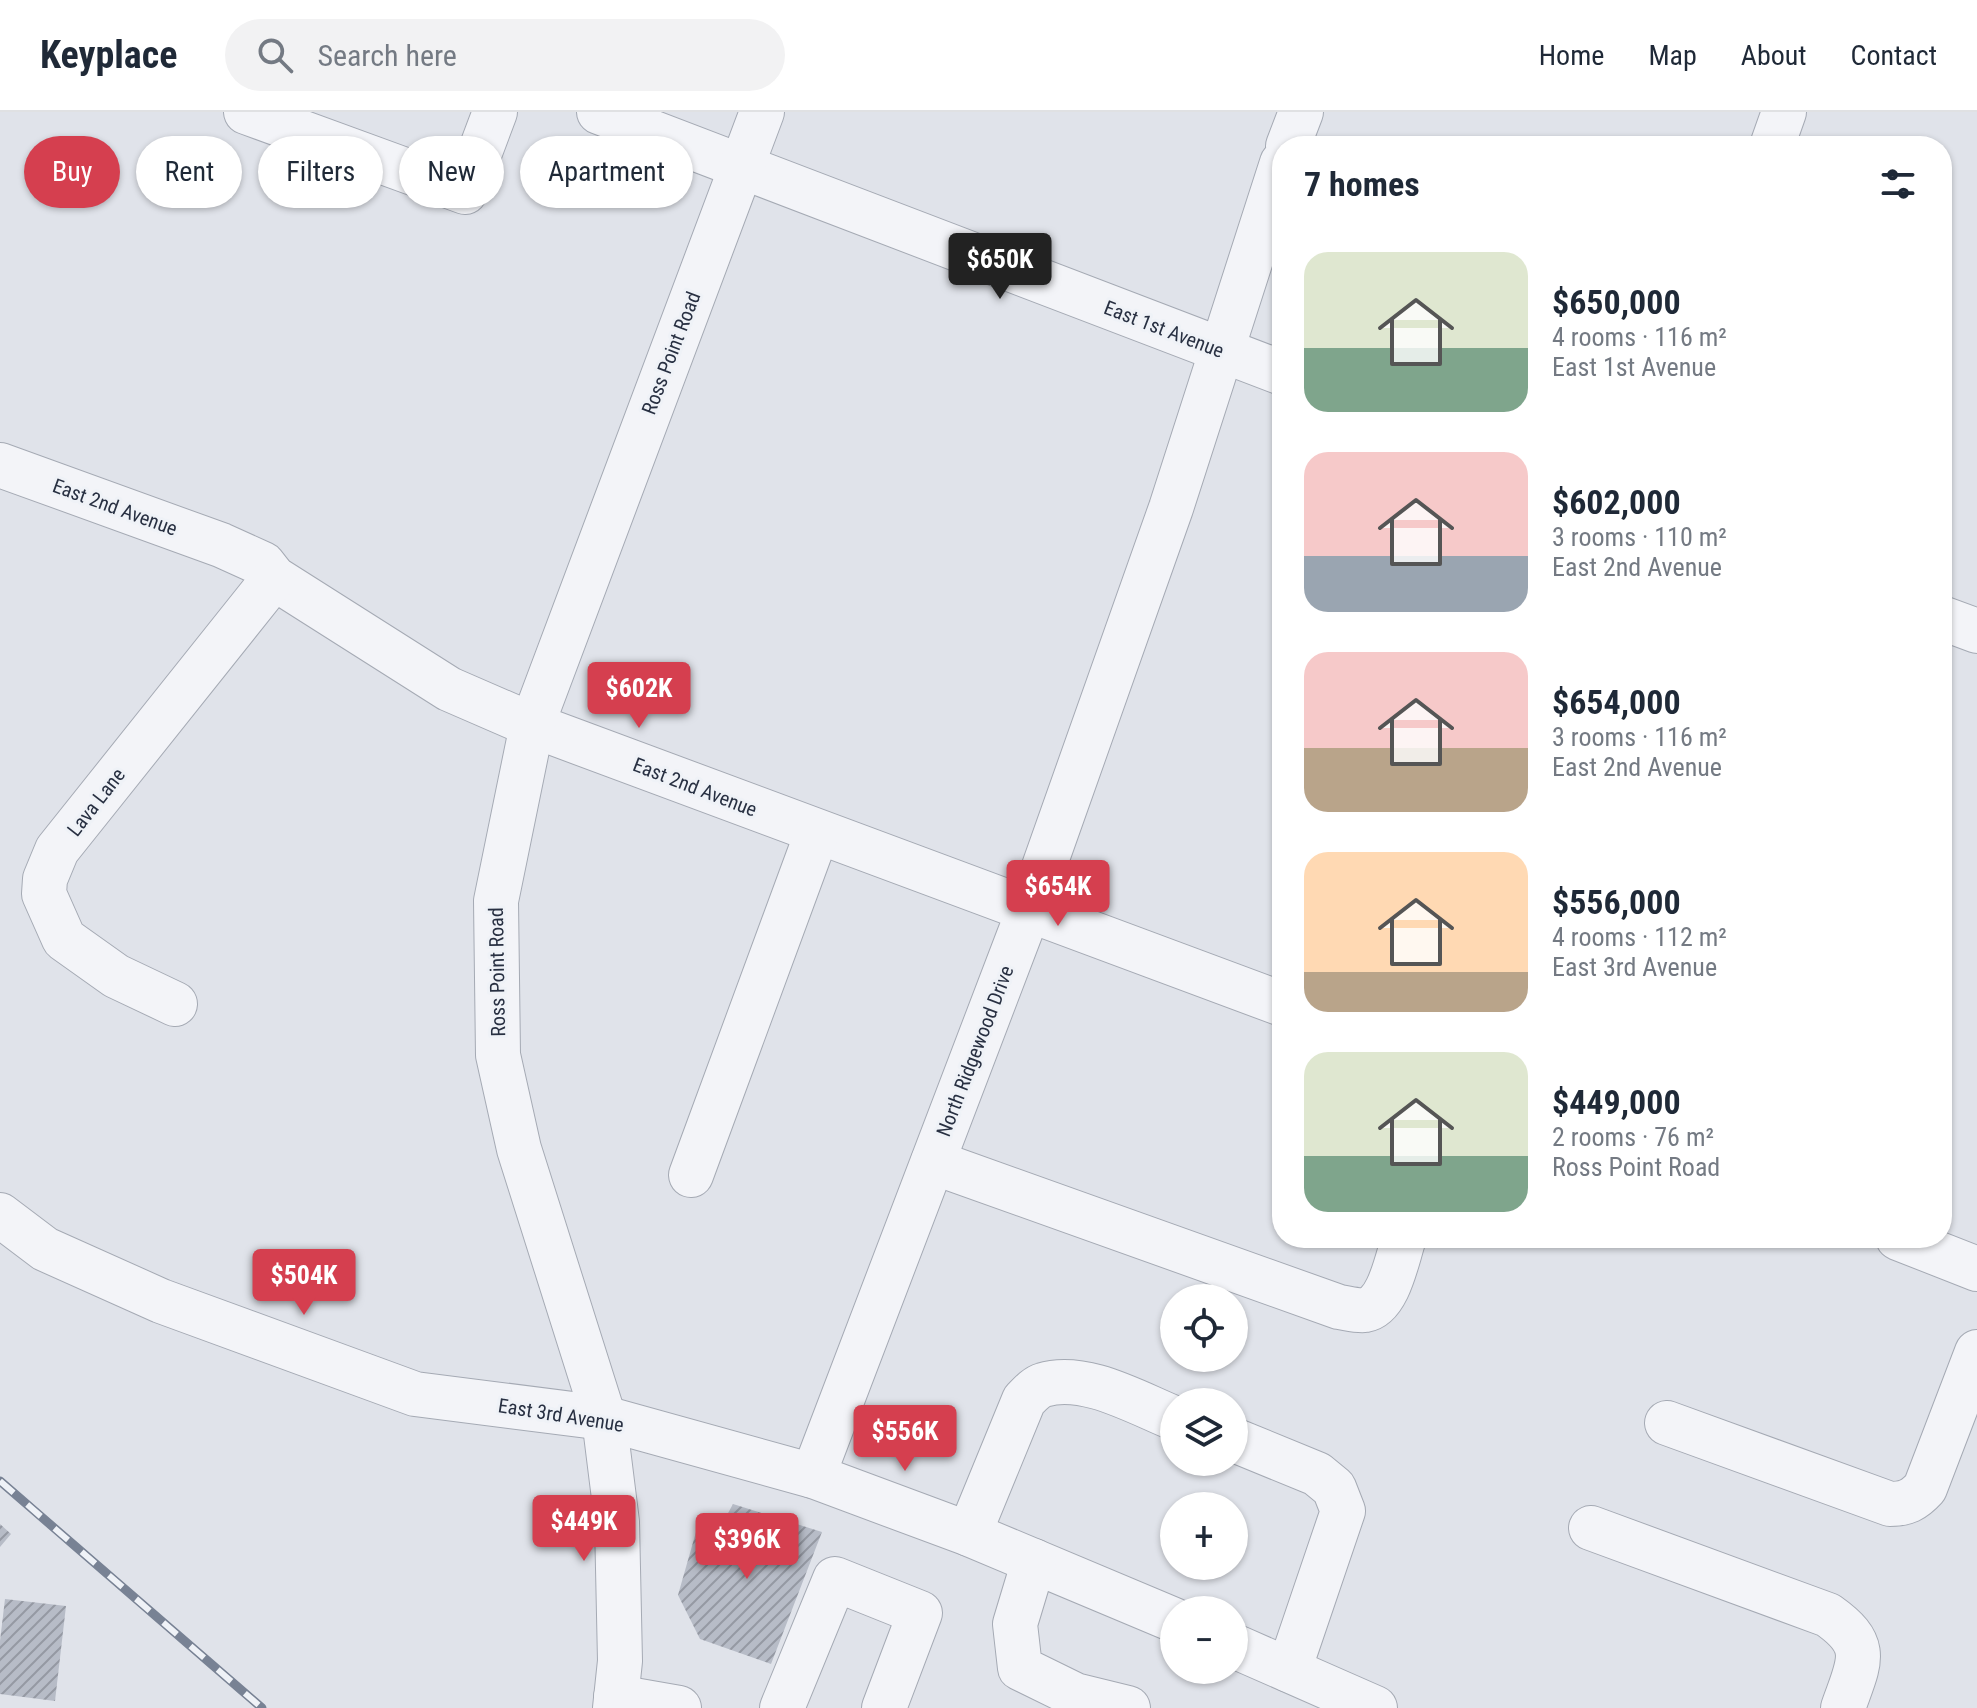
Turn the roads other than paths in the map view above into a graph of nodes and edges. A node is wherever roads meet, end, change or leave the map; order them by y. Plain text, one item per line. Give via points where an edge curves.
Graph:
1 (246, 112) edge
2 (495, 112) edge
3 (599, 112) edge
4 (762, 112) edge
5 (1301, 112) edge
6 (1784, 112) edge
7 (1292, 136) edge
8 (1776, 136) edge
9 (742, 165) junction
10 (1272, 193) edge
11 (1220, 350) junction
12 (1272, 369) edge
13 (0, 465) edge
14 (274, 578) junction
15 (1952, 622) edge
16 (1977, 631) edge
17 (532, 725) junction
18 (817, 833) junction
19 (1028, 912) junction
20 (1272, 1000) edge
21 (175, 1004) dead end
22 (933, 1162) junction
23 (691, 1175) dead end
24 (0, 1215) edge
25 (1400, 1248) edge
26 (1923, 1248) edge
27 (1977, 1269) edge
28 (1977, 1352) edge
29 (1160, 1413) edge
30 (604, 1418) junction
31 (1667, 1423) dead end
32 (1248, 1446) edge
33 (813, 1476) junction
34 (1591, 1528) dead end
35 (969, 1534) junction
36 (1034, 1561) junction
37 (1160, 1614) edge
38 (1248, 1652) edge
39 (1289, 1670) junction
40 (616, 1702) edge
41 (679, 1708) edge
42 (782, 1708) edge
43 (884, 1708) edge
44 (1128, 1708) edge
45 (1374, 1708) edge
46 (1843, 1708) edge

1 - 2 street via 465,192
3 - 9 street, East 1st Avenue
4 - 9 street, Ross Point Road
5 - 7 street
6 - 8 street
9 - 11 street, East 1st Avenue
9 - 17 street, Ross Point Road
10 - 11 street, North Ridgewood Drive
11 - 12 street, East 1st Avenue
11 - 19 street, North Ridgewood Drive via 1171,508
13 - 14 street, East 2nd Avenue via 221,545 263,564
14 - 17 street, East 2nd Avenue via 449,689
14 - 21 street, Lava Lane via 57,850 45,879 44,894 64,939 116,976
15 - 16 street
17 - 18 street, East 2nd Avenue
17 - 30 street, Ross Point Road via 496,901 498,1055 519,1149
18 - 19 street, East 2nd Avenue
18 - 23 street
19 - 20 street, East 2nd Avenue
19 - 22 street, North Ridgewood Drive
22 - 25 street via 1339,1307 1375,1307
22 - 33 street, North Ridgewood Drive
24 - 30 street, East 3rd Avenue via 45,1249 161,1301 415,1394
26 - 27 street
28 - 31 street via 1925,1488 1904,1504 1890,1504
29 - 35 street via 1094,1387 1040,1385 1024,1400
30 - 33 street, East 3rd Avenue
30 - 40 street, Ross Point Road via 617,1522
32 - 39 street via 1317,1474 1334,1488 1343,1511
33 - 35 street, East 3rd Avenue
34 - 46 street via 1828,1615 1852,1632 1859,1647
35 - 36 street, East 3rd Avenue
36 - 37 street, East 3rd Avenue
36 - 44 street via 1015,1624 1020,1668 1075,1695
38 - 39 street
39 - 45 street
40 - 41 street
42 - 43 street via 835,1579 920,1613

